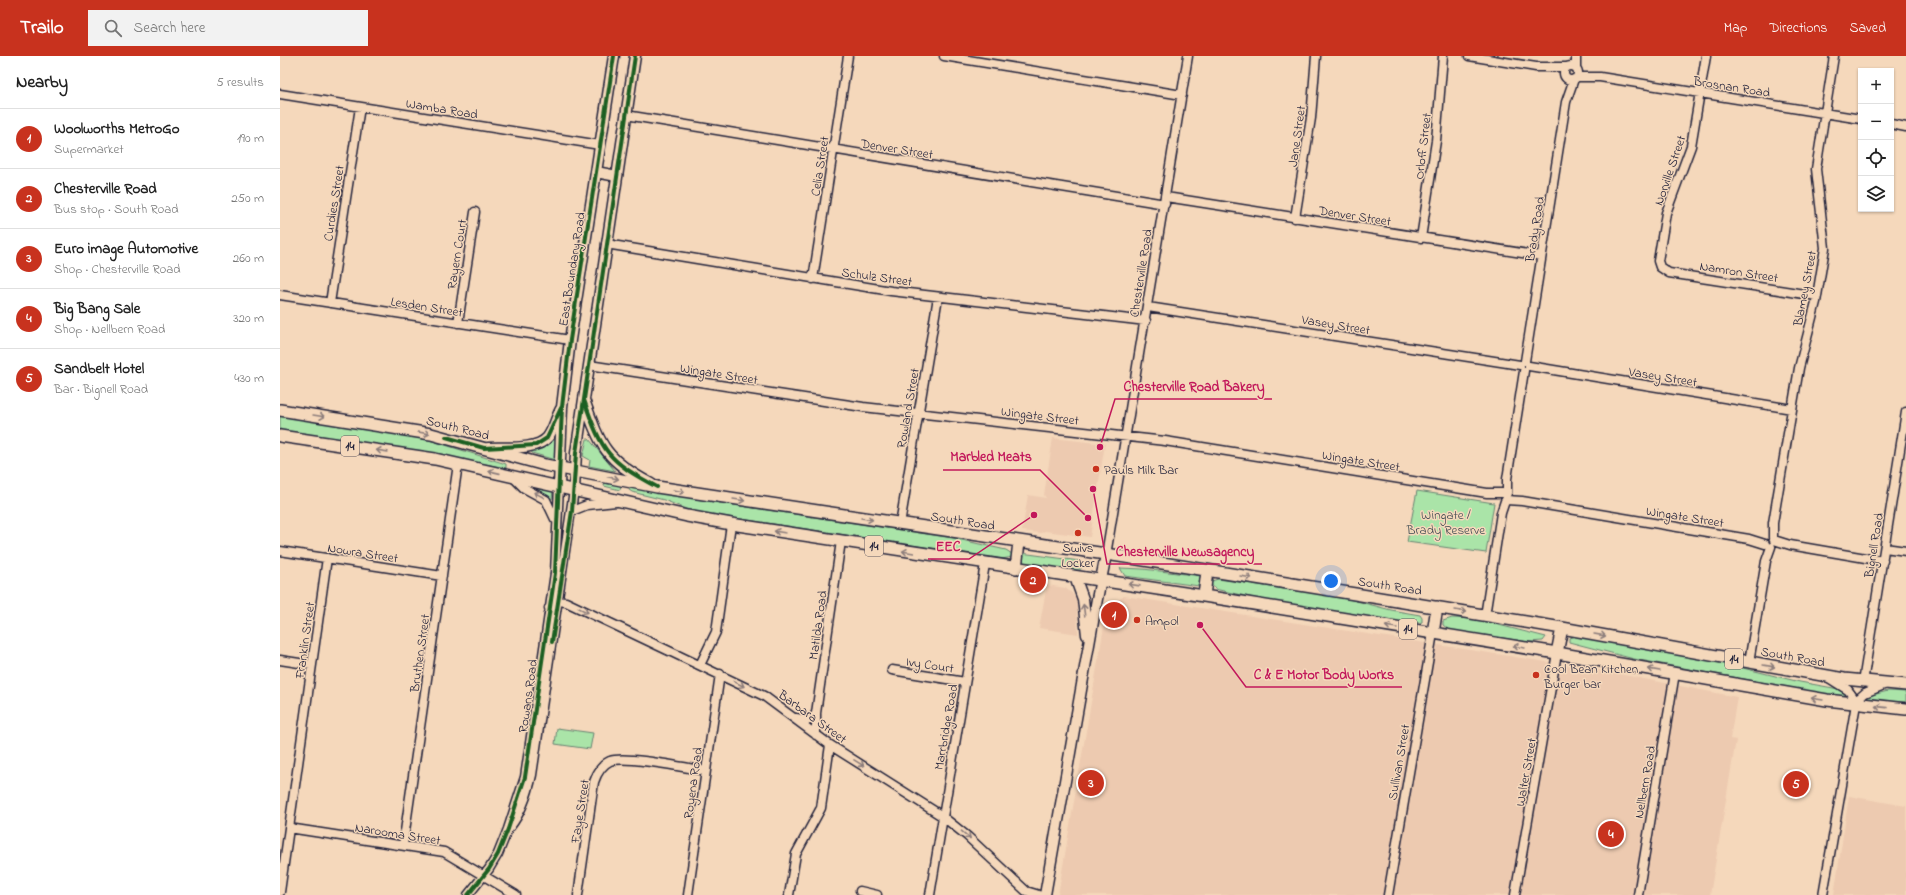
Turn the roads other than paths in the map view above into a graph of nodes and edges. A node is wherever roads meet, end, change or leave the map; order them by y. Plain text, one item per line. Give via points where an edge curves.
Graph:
1 (614, 56) edge
2 (635, 56) edge
3 (848, 56) edge
4 (944, 56) edge
5 (1188, 56) edge
6 (1316, 56) edge
7 (1443, 56) edge
8 (1469, 56) edge
9 (1571, 56) edge
10 (1576, 56) edge
11 (1706, 56) edge
12 (1834, 56) edge
13 (1571, 72) junction
14 (1700, 93) junction
15 (280, 94) edge
16 (1182, 95) junction
17 (360, 107) junction
18 (1824, 113) junction
19 (626, 115) junction
20 (1858, 119) edge
21 (1894, 124) edge
22 (1906, 126) edge
23 (600, 145) junction
24 (834, 150) junction
25 (596, 172) junction
26 (617, 176) junction
27 (1165, 201) junction
28 (475, 212) dead end
29 (1295, 218) junction
30 (1420, 238) junction
31 (606, 244) junction
32 (1542, 256) junction
33 (1660, 267) joint
34 (813, 279) junction
35 (280, 295) edge
36 (938, 296) junction
37 (1817, 296) junction
38 (330, 303) junction
39 (1148, 307) junction
40 (1146, 321) junction
41 (458, 323) junction
42 (570, 340) junction
43 (589, 365) junction
44 (1524, 366) junction
45 (584, 398) junction
46 (562, 407) junction
47 (1792, 409) junction
48 (280, 410) edge
49 (1906, 412) edge
50 (919, 413) junction
51 (1905, 428) edge
52 (280, 436) edge
53 (1127, 437) junction
54 (484, 448) junction
55 (458, 464) junction
56 (560, 467) junction
57 (575, 470) junction
58 (512, 476) junction
59 (559, 486) junction
60 (657, 488) junction
61 (574, 490) junction
62 (1504, 497) junction
63 (624, 501) junction
64 (572, 511) junction
65 (556, 521) junction
66 (731, 524) junction
67 (900, 524) junction
68 (841, 541) junction
69 (1020, 542) junction
70 (1769, 542) junction
71 (1885, 548) junction
72 (280, 551) edge
73 (1906, 551) edge
74 (1106, 555) junction
75 (328, 558) junction
76 (1883, 561) junction
77 (985, 564) junction
78 (1016, 568) junction
79 (1208, 570) junction
80 (442, 576) junction
81 (1075, 577) junction
82 (1101, 581) junction
83 (1204, 596) junction
84 (558, 601) junction
85 (1437, 607) junction
86 (549, 608) junction
87 (1486, 616) junction
88 (1562, 628) junction
89 (1433, 633) junction
90 (1089, 644) junction
91 (1557, 653) junction
92 (280, 660) edge
93 (1750, 662) junction
94 (700, 664) junction
95 (312, 665) junction
96 (892, 670) dead end
97 (1675, 673) junction
98 (720, 674) junction
99 (1826, 676) junction
100 (965, 682) junction
101 (1863, 682) junction
102 (1886, 684) junction
103 (1906, 685) edge
104 (540, 694) junction
105 (1856, 703) junction
106 (1906, 709) edge
107 (816, 713) junction
108 (792, 717) junction
109 (816, 735) junction
110 (830, 745) junction
111 (706, 770) junction
112 (942, 816) junction
113 (289, 828) junction
114 (404, 845) junction
115 (484, 875) junction
116 (281, 880) edge
117 (860, 891) dead end
118 (280, 892) edge
119 (468, 895) edge
120 (516, 895) edge
121 (578, 895) edge
122 (688, 895) edge
123 (789, 895) edge
124 (877, 895) edge
125 (930, 895) edge
126 (1039, 895) edge
127 (1046, 895) edge
128 (1388, 895) edge
129 (1516, 895) edge
130 (1638, 895) edge
131 (1823, 895) edge

1 - 23 main road, East Boundary Road
2 - 19 main road
3 - 24 street, Celia Street
4 - 16 street
5 - 16 street, Chesterville Road
6 - 29 street, Jane Street via 1311,118
7 - 30 street, Orloff Street via 1437,131
8 - 13 street, Brosnan Road
9 - 13 street, Brady Road
10 - 13 street, Brady Road
11 - 14 street, Norville Street
12 - 18 street, Blamey Street
13 - 14 street, Brosnan Road
13 - 32 street, Brady Road
14 - 18 street, Brosnan Road
14 - 33 street, Norville Street via 1691,146 1665,218 1659,256
15 - 17 street, Wamba Road
16 - 27 street, Chesterville Road
17 - 23 street, Wamba Road
17 - 38 street, Curdies Street
18 - 20 street, Brosnan Road
18 - 37 street, Blamey Street via 1816,169 1825,248
19 - 24 street, Denver Street
19 - 26 main road
21 - 22 street
23 - 25 main road, East Boundary Road
24 - 27 street, Denver Street
24 - 34 street, Celia Street
25 - 26 main road
25 - 42 main road, East Boundary Road
26 - 31 main road
27 - 29 street, Denver Street
27 - 39 street, Chesterville Road
28 - 41 street, Rayern Court
29 - 30 street, Denver Street
30 - 32 street, Denver Street
31 - 34 street, Schulz Street
31 - 43 main road
32 - 44 street, Brady Road
33 - 37 street, Namron Street via 1669,273
34 - 36 street, Schulz Street
35 - 38 street, Lesden Street
36 - 40 street, Schulz Street
36 - 50 street, Rowland Street
37 - 47 street, Blamey Street via 1799,368
38 - 41 street, Lesden Street
39 - 40 street, Chesterville Road
39 - 44 street, Vasey Street
40 - 53 street, Chesterville Road
41 - 42 street, Lesden Street
42 - 46 main road, East Boundary Road
43 - 45 main road
43 - 50 street, Wingate Street via 849,405
44 - 47 street, Vasey Street
44 - 62 street, Brady Road
45 - 57 main road
45 - 60 main road via 596,434 613,459 629,472
46 - 54 main road via 550,433 542,443
46 - 56 main road, East Boundary Road
47 - 70 street, Blamey Street
48 -> 54 highway, South Road / 14 via 431,434
49 - 51 street, Bignell Road
50 - 53 street, Wingate Street
50 - 67 street, Rowland Street
51 - 71 street, Bignell Road
55 -> 52 highway, 14
53 - 62 street, Wingate Street
53 - 74 street, Chesterville Road
54 - 56 highway, South Road / 14
58 -> 55 highway, 14
55 - 80 street, Bruthen Street
56 - 57 highway, South Road / 14
56 - 59 main road, East Boundary Road
57 -> 60 highway, South Road / 14
57 - 61 main road, Rowans Road
58 - 59 highway, 14
65 -> 58 street via 546,500 524,488
59 - 61 highway, 14
59 - 65 street, Rowans Road
60 -> 67 highway, South Road / 14
61 - 63 highway, 14
61 - 64 street, Rowans Road
62 - 70 street, Wingate Street
62 - 87 street, Brady Road
63 - 64 street via 587,505
63 - 66 highway, 14
64 - 84 street, Rowans Road
65 - 86 street, Rowans Road via 555,573
68 -> 66 highway, 14
66 - 94 street via 716,632
67 - 69 highway, South Road / 14
77 -> 68 highway, 14
68 - 107 street, Matilda Road
69 - 74 highway, South Road / 14
69 - 78 highway
70 - 76 street, Wingate Street
70 - 93 street, Blamey Street
71 - 73 street
71 - 76 street, Bignell Road
72 - 75 street, Nowra Street
74 - 79 highway, South Road / 14
74 - 82 main road, Chesterville Road
75 - 80 street, Nowra Street
75 - 95 street, Franklin Street
76 - 101 street, Bignell Road
77 - 78 highway, 14
77 - 100 street, Marrbridge Road
78 - 81 highway, 14
79 - 83 highway
79 -> 85 highway, South Road / 14
80 - 114 street, Bruthen Street
81 - 82 highway, 14
90 -> 81 main road via 1083,599
83 -> 82 highway, 14
82 - 90 main road, Chesterville Road
89 -> 83 highway, 14
84 - 86 street
84 -> 94 street, Barbara Street via 572,605
84 - 104 street, Rowans Road
85 -> 87 highway, South Road / 14
85 - 89 highway
86 - 104 street, Rowans Road
87 - 88 highway, South Road / 14
88 - 91 highway
88 -> 93 highway, South Road / 14
91 -> 89 highway, 14
89 - 128 street, Sullivan Street
90 - 127 main road, Chesterville Road
97 -> 91 highway, 14
91 - 129 street, Walter Street
92 - 95 street
93 -> 99 highway, South Road / 14
94 - 98 street, Barbara Street
95 - 113 street, Franklin Street
96 - 100 street, Ivy Court
105 -> 97 highway, 14
97 - 130 street, Nellbern Road
98 -> 108 street, Barbara Street via 764,696
98 - 111 street, Royena Road
99 - 101 highway, South Road / 14
99 - 105 street via 1848,690
100 - 112 street, Marrbridge Road
101 - 102 highway, South Road / 14
102 - 103 highway, South Road / 14
102 - 105 street via 1863,694
104 - 115 street, Rowans Road via 525,777 508,829 495,859
106 -> 105 highway, 14
105 - 131 street
107 - 108 street via 812,720
107 - 109 street, Matilda Road
108 - 109 street, Barbara Street
109 - 110 street, Barbara Street
110 -> 112 street, Barbara Street
110 - 123 street via 821,808 796,854
111 - 121 street, Faye Street via 628,759 612,760 604,765 594,782
111 - 122 street, Royena Road
112 - 125 street, Marrbridge Road
112 -> 126 street, Barbara Street via 1026,891
113 - 114 street, Narooma Street
113 - 116 street, Franklin Street
114 - 115 street, Narooma Street via 444,852
115 - 119 street, Rowans Road
115 - 120 street, Narooma Street
116 - 118 street, Franklin Street
117 - 124 street

